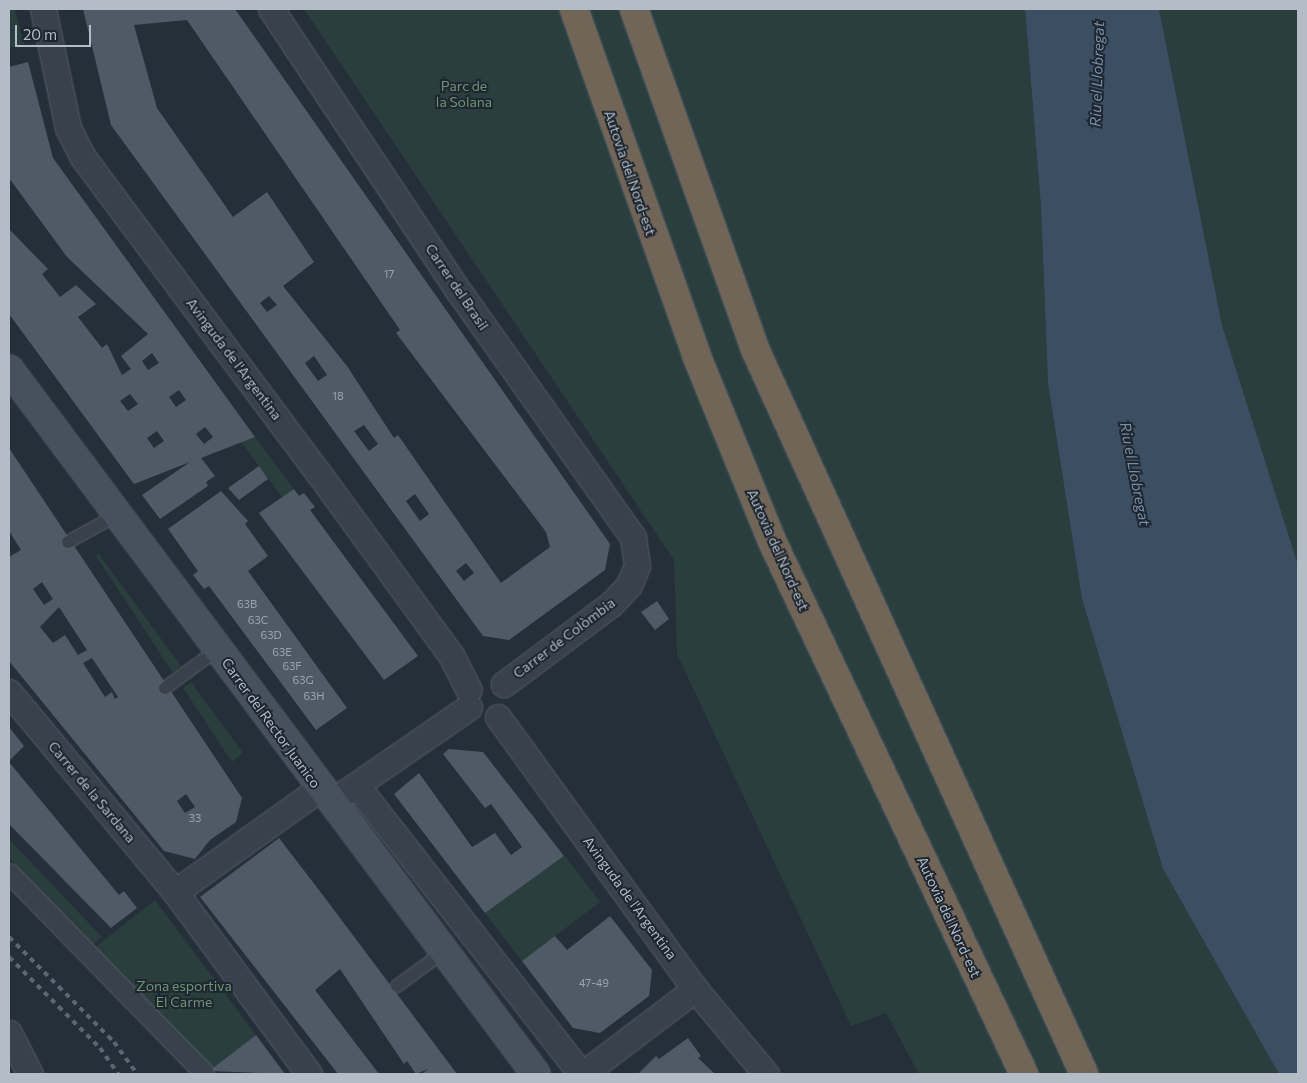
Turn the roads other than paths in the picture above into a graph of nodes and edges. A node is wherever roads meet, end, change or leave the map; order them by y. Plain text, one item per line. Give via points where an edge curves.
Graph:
1 (43, 9) edge
2 (271, 9) edge
3 (574, 9) edge
4 (634, 9) edge
5 (9, 369) edge
6 (117, 515) junction
7 (68, 542) dead end
8 (637, 566) joint
9 (217, 650) junction
10 (504, 684) junction
11 (165, 688) dead end
12 (9, 692) edge
13 (469, 699) junction
14 (498, 717) junction
15 (357, 786) junction
16 (325, 796) junction
17 (9, 873) edge
18 (175, 892) junction
19 (442, 953) junction
20 (397, 986) dead end
21 (695, 989) junction
22 (9, 1033) edge
23 (204, 1073) edge
24 (30, 1074) edge
25 (309, 1074) edge
26 (536, 1074) edge
27 (582, 1074) edge
28 (766, 1074) edge
29 (1024, 1074) edge
30 (1084, 1074) edge

1 - 13 street, Avinguda de l'Argentina via 68,128 82,156 451,655
2 - 8 street, Carrer del Brasil via 460,293 633,537
3 - 29 highway, Autovia del Nord-est via 696,357 772,541
4 - 30 highway via 755,349
5 - 6 main road, Carrer del Rector Juanico
6 - 7 lane
6 - 9 main road, Carrer del Rector Juanico
8 - 10 street, Carrer de Colòmbia via 629,585 611,604
9 - 11 lane
9 - 16 main road, Carrer del Rector Juanico
10 - 13 street via 485,677
10 - 14 street via 510,702
12 - 18 street, Carrer de la Sardana
13 - 14 street via 480,718
13 - 15 street
14 - 21 street, Avinguda de l'Argentina
15 - 16 street
15 - 27 street
16 - 18 street
16 - 19 main road, Carrer del Rector Juanico
17 - 23 street
18 - 25 street, Carrer de la Sardana
19 - 20 lane
19 - 26 main road, Carrer del Rector Juanico
21 - 27 street
21 - 28 street, Avinguda de l'Argentina
22 - 24 street

